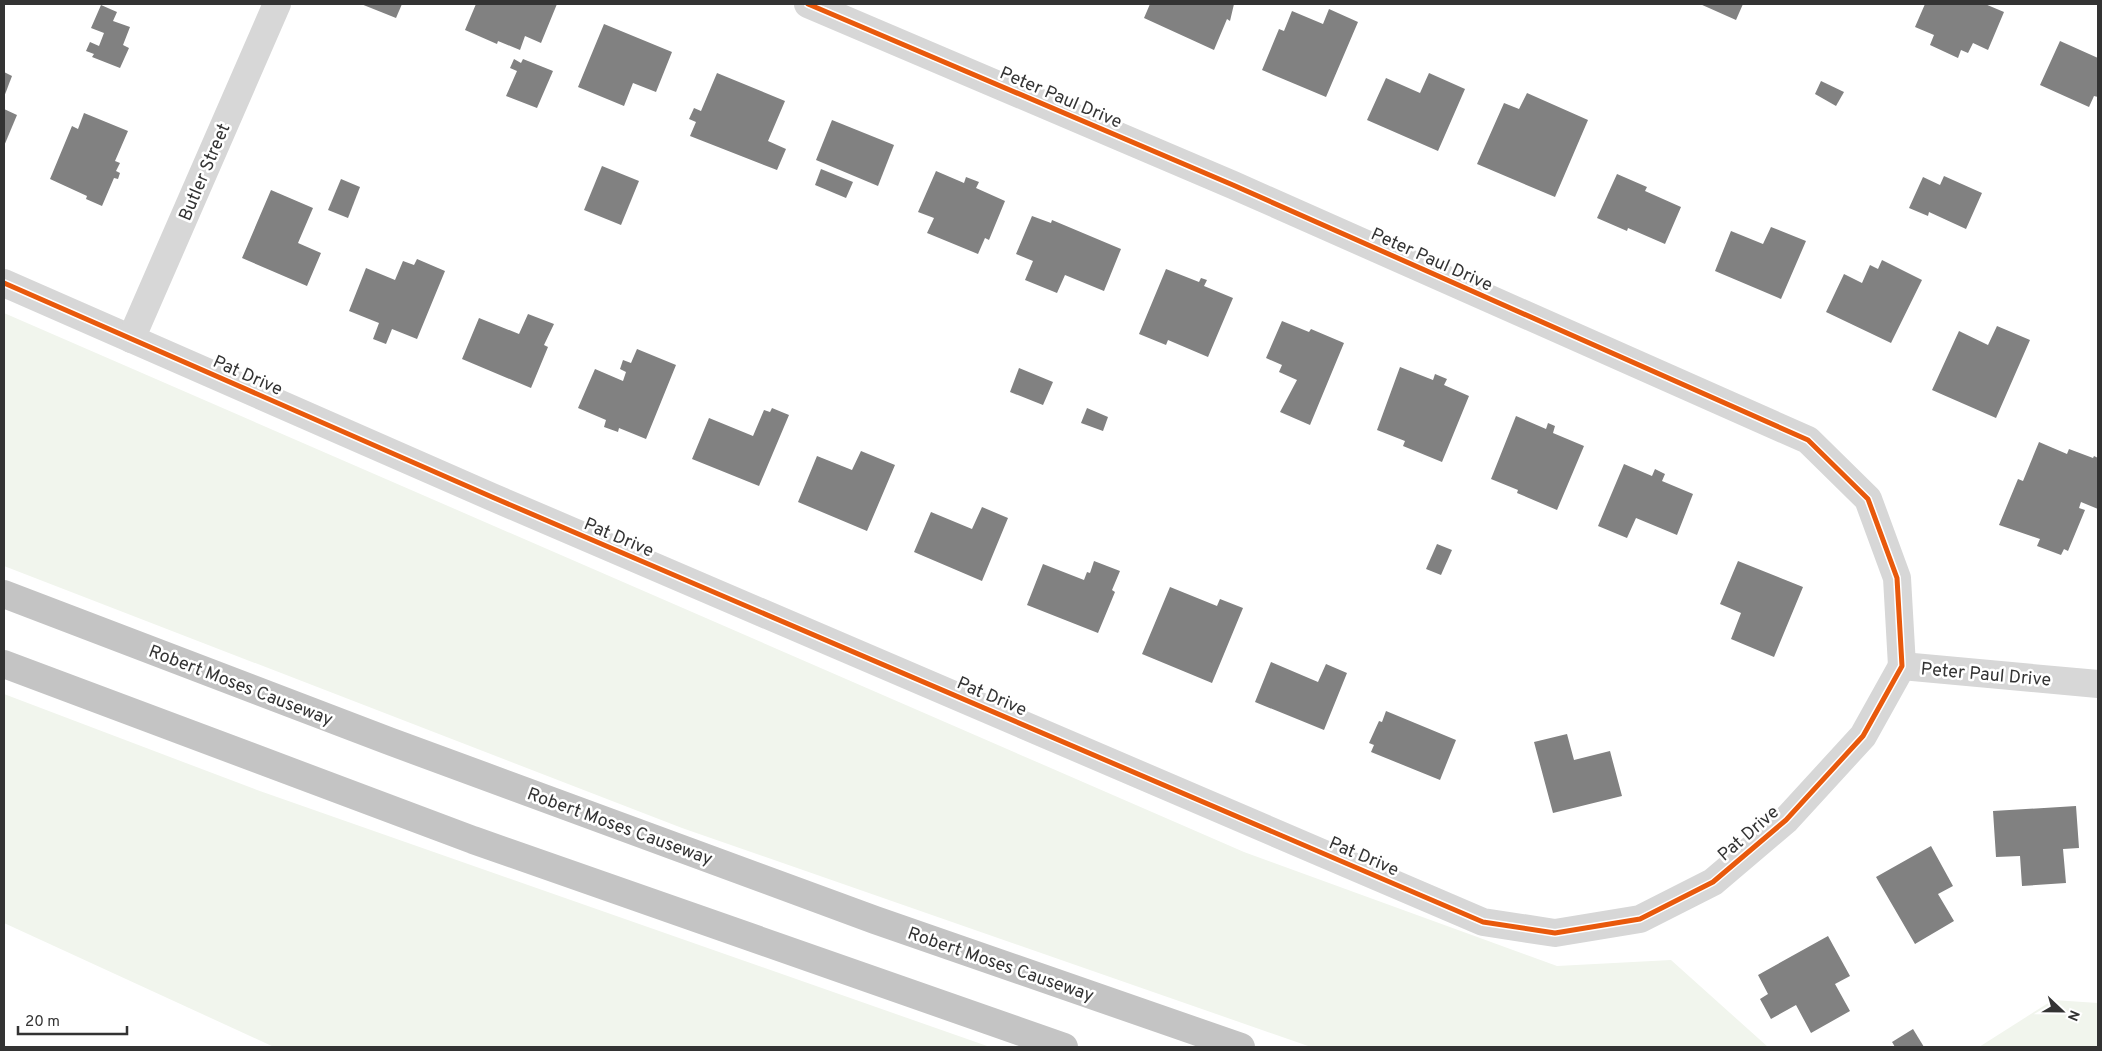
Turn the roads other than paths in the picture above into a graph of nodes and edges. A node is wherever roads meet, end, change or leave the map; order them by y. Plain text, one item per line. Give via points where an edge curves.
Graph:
1 (277, 4) edge
2 (808, 4) edge
3 (4, 284) edge
4 (131, 339) junction
5 (4, 594) edge
6 (4, 664) edge
7 (1902, 666) junction
8 (2098, 684) edge
9 (1064, 1047) edge
10 (1241, 1047) edge

1 - 4 street, Butler Street
2 - 7 street, Peter Paul Drive via 1242,190 1808,440 1868,499 1896,578
3 - 4 street, Pat Drive
4 - 7 street, Pat Drive via 1483,922 1555,933 1640,919 1714,882 1786,820 1862,736
5 - 10 highway, Robert Moses Causeway via 388,741 875,920
6 - 9 highway via 463,837
7 - 8 street, Peter Paul Drive

